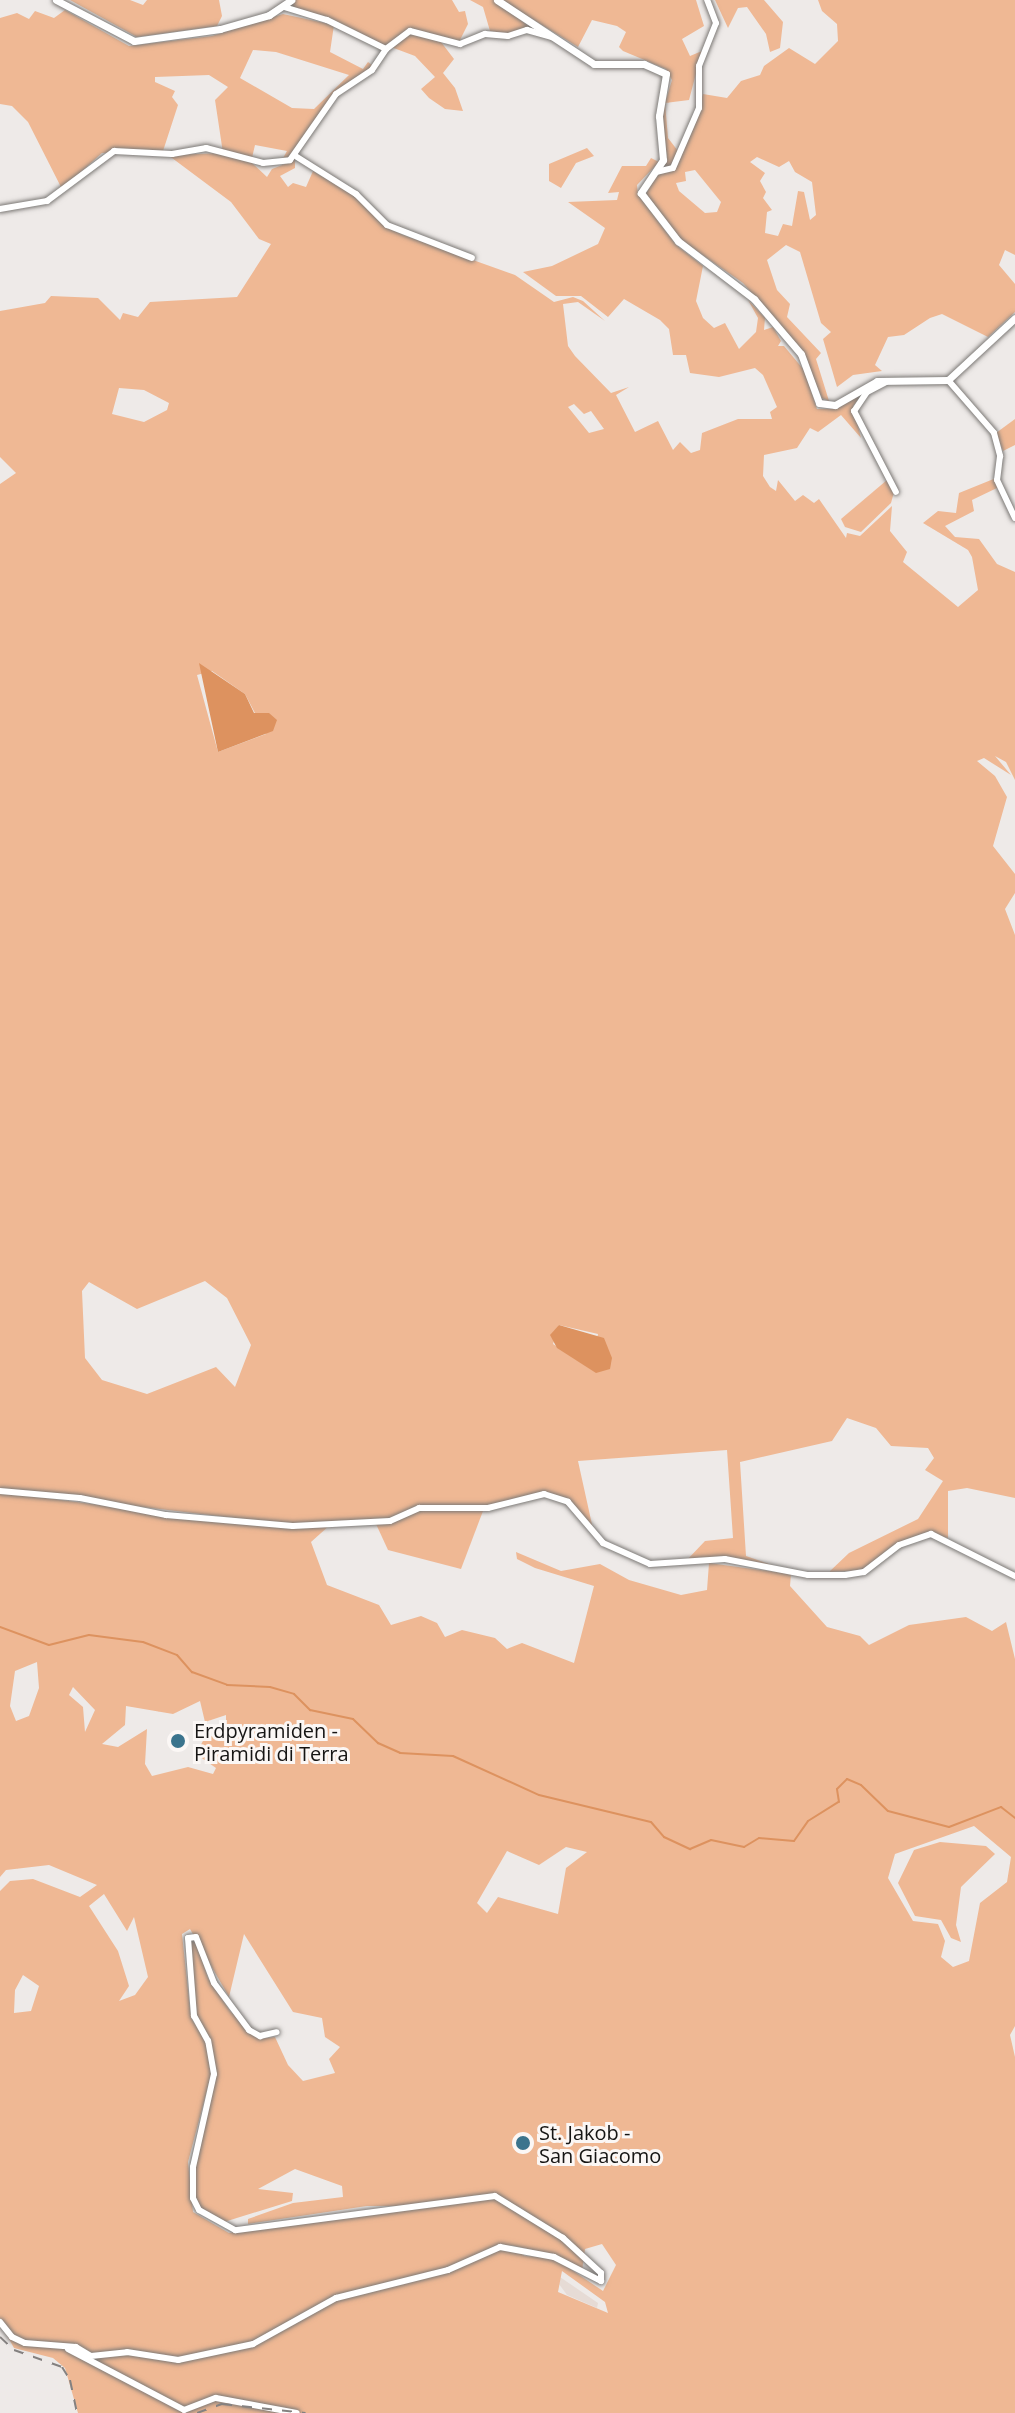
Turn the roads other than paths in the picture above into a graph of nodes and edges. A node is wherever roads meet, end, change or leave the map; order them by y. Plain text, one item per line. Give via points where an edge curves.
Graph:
1 (56, 0) edge
2 (291, 0) edge
3 (497, 0) edge
4 (707, 0) edge
5 (284, 7) junction
6 (552, 37) junction
7 (386, 49) junction
8 (297, 157) junction
9 (656, 172) junction
10 (0, 209) edge
11 (472, 258) dead end
12 (1015, 318) edge
13 (889, 380) junction
14 (948, 380) junction
15 (896, 492) dead end
16 (1015, 518) edge
17 (0, 1491) edge
18 (1015, 1576) edge
19 (277, 2032) dead end
20 (0, 2322) edge
21 (68, 2349) junction
22 (297, 2413) edge

1 - 5 main road via 134,41 210,32
2 - 5 main road
3 - 6 main road
4 - 9 street via 716,23 699,66 699,108 673,168
5 - 7 street via 327,20
6 - 7 street via 527,30 508,36 485,34 460,44 410,31
6 - 9 main road via 594,64 644,64 666,74 659,116 663,160
7 - 8 street via 372,70 336,94
8 - 10 street via 271,163 211,148 172,154 114,151 47,201
8 - 11 street via 356,194 387,225
9 - 13 main road via 644,184 643,197 678,241 754,299 801,354 817,401 835,405 867,384
12 - 14 main road
13 - 14 main road
13 - 15 street via 863,395 854,411
14 - 16 street via 994,433 1000,456 997,480
17 - 18 street via 80,1498 166,1515 293,1526 390,1521 434,1506 488,1508 544,1494 568,1502 610,1547 650,1564 725,1559 808,1575 845,1575 864,1572 899,1545 931,1534
19 - 21 street via 260,2036 249,2030 214,1983 196,1937 188,1938 194,2016 208,2041 214,2074 193,2167 197,2208 235,2230 495,2196 556,2232 603,2278 597,2283 554,2257 500,2247 448,2270 336,2298 253,2344 178,2360 127,2352 91,2356
20 - 21 street via 25,2343
21 - 22 street via 184,2410 216,2398

